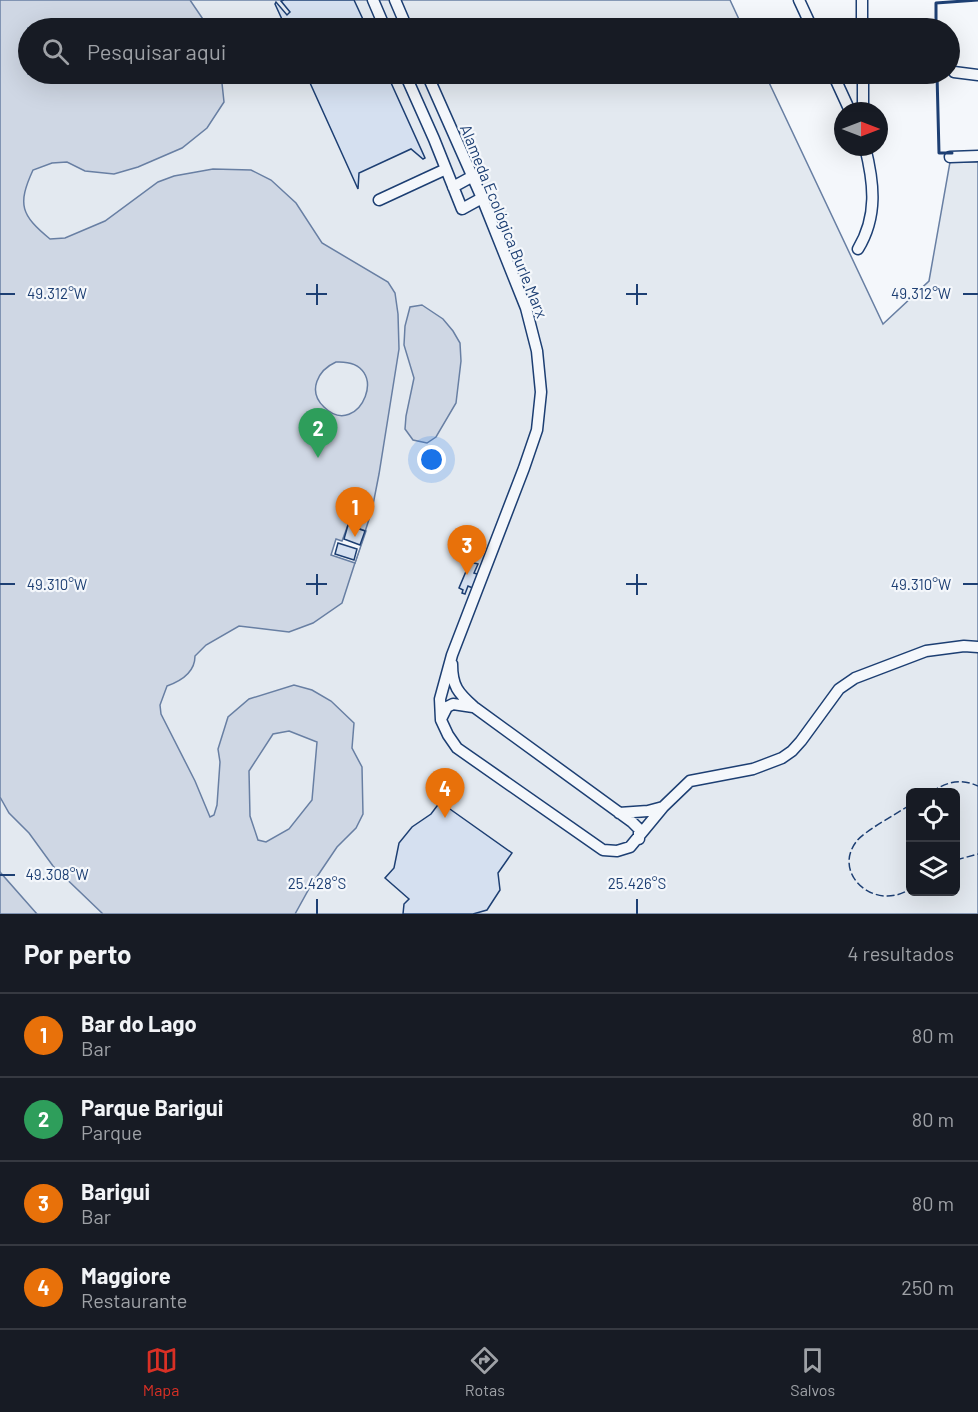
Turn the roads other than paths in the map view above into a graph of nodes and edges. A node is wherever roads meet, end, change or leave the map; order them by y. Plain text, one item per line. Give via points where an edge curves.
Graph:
1 (373, 0) edge
2 (395, 0) edge
3 (799, 0) edge
4 (862, 0) edge
5 (381, 18) edge
6 (403, 18) edge
7 (807, 18) edge
8 (862, 18) edge
9 (960, 73) edge
10 (978, 75) edge
11 (409, 84) edge
12 (432, 84) edge
13 (838, 84) edge
14 (863, 84) edge
15 (846, 102) edge
16 (862, 102) edge
17 (867, 156) edge
18 (978, 156) edge
19 (950, 157) dead end
20 (446, 169) junction
21 (473, 176) junction
22 (453, 187) junction
23 (483, 198) junction
24 (379, 200) dead end
25 (858, 249) dead end
26 (978, 647) edge
27 (452, 655) junction
28 (474, 708) junction
29 (441, 720) junction
30 (663, 807) junction
31 (619, 813) junction
32 (639, 839) junction

1 - 5 street
2 - 6 street
3 - 7 street
4 - 8 street
9 - 10 street
11 - 20 street
12 - 21 street, Alameda Ecológica Burle Marx
13 - 15 street
14 - 16 street
17 - 25 street via 873,207
18 - 19 street
20 - 22 street
20 - 24 street
21 - 22 street
21 - 23 street, Alameda Ecológica Burle Marx
22 - 23 street via 462,209
23 - 27 street, Alameda Ecológica Burle Marx via 526,308 537,351 541,392 537,430
26 - 30 street via 926,651 855,678 833,696 801,741 782,758 753,769 690,781
27 - 28 street, Alameda Ecológica Burle Marx via 452,677 458,692
27 - 29 street, Alameda Ecológica Burle Marx via 440,699
28 - 29 street via 453,704
28 - 31 street, Alameda Ecológica Burle Marx
29 - 32 street via 457,748 603,850 617,851
30 - 31 street
30 - 32 street
31 - 32 street, Alameda Ecológica Burle Marx via 639,830

